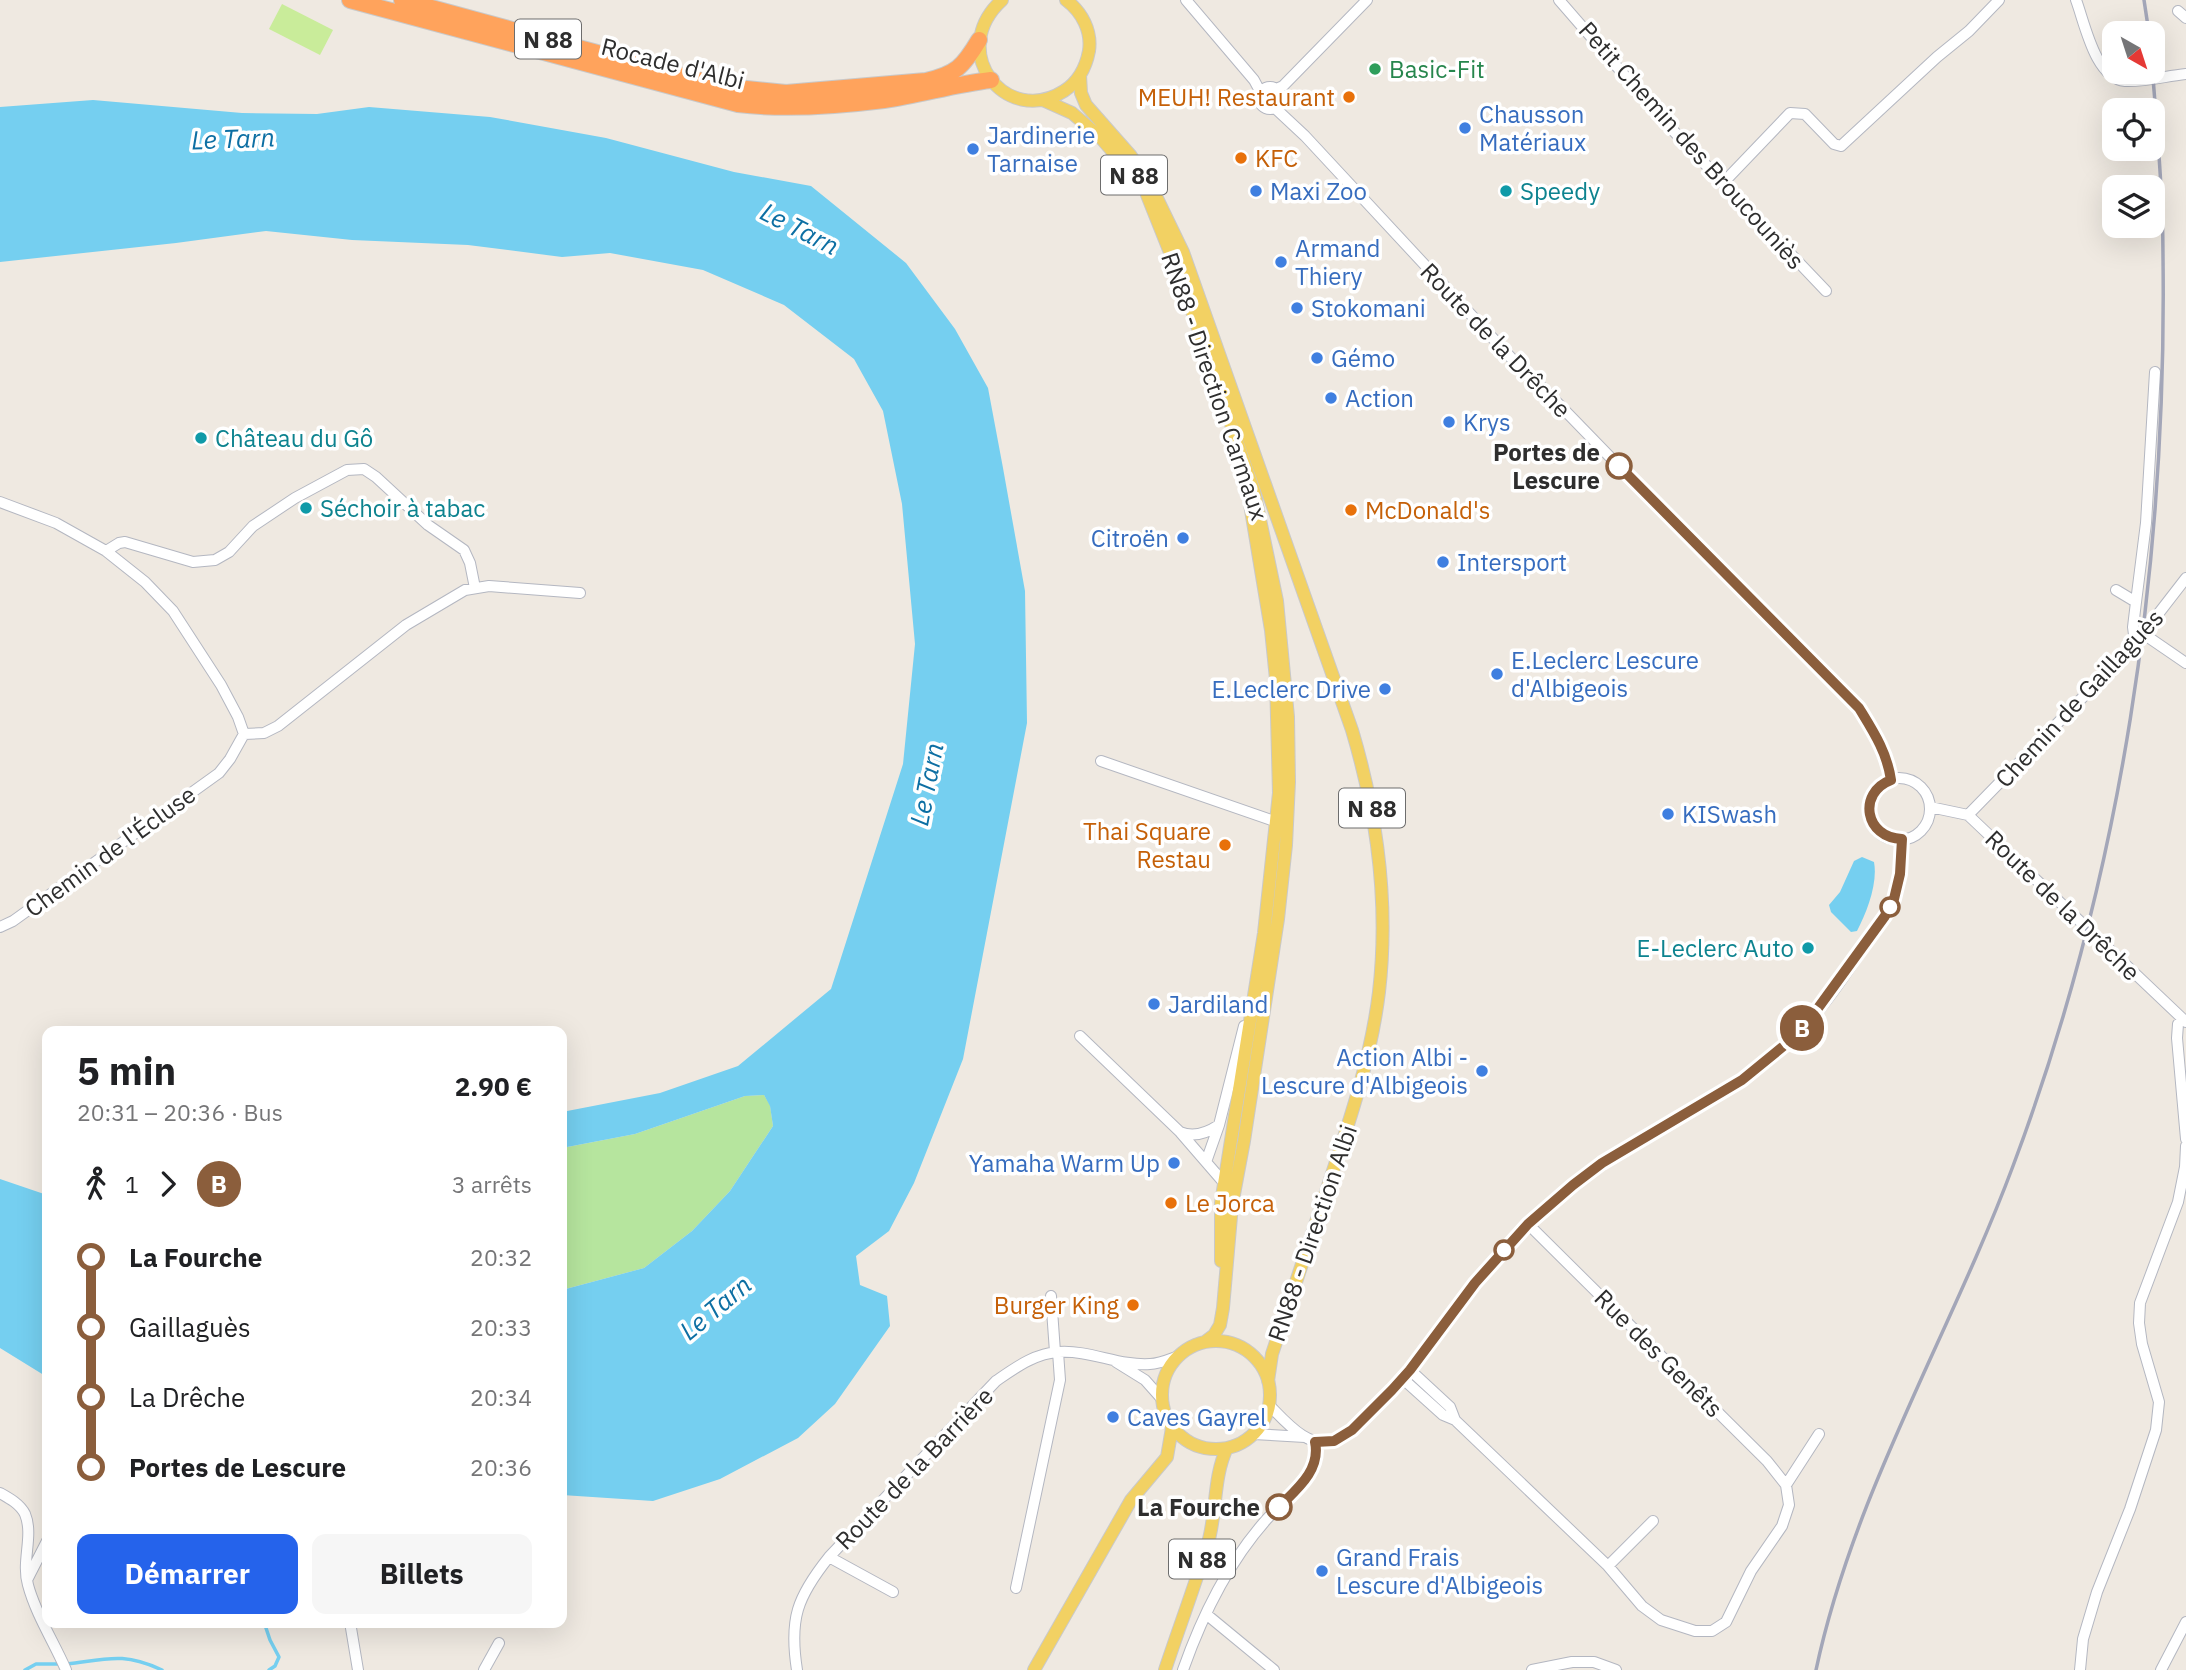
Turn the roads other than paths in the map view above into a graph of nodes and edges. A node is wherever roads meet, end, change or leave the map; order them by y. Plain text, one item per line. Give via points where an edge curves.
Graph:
1 (350, 0) edge
2 (402, 0) edge
3 (1002, 0) edge
4 (1186, 0) edge
5 (1367, 0) edge
6 (1559, 0) edge
7 (1999, 0) edge
8 (2076, 0) edge
9 (1069, 2) edge
10 (979, 40) junction
11 (2186, 74) edge
12 (1080, 75) junction
13 (991, 80) junction
14 (1276, 89) junction
15 (1261, 93) junction
16 (1043, 100) junction
17 (1277, 106) junction
18 (1723, 183) junction
19 (1826, 290) dead end
20 (2155, 372) dead end
21 (1242, 453) junction
22 (0, 502) edge
23 (106, 551) junction
24 (2186, 578) edge
25 (475, 588) junction
26 (2116, 590) dead end
27 (580, 593) dead end
28 (2136, 602) junction
29 (2145, 631) junction
30 (2135, 642) junction
31 (2186, 663) edge
32 (244, 734) junction
33 (1101, 761) dead end
34 (1891, 780) junction
35 (1930, 807) junction
36 (1968, 815) junction
37 (1277, 822) junction
38 (1902, 839) junction
39 (0, 927) edge
40 (1258, 971) junction
41 (2184, 1021) edge
42 (1080, 1036) dead end
43 (1219, 1125) junction
44 (1180, 1132) junction
45 (2186, 1139) edge
46 (2186, 1146) edge
47 (1206, 1162) junction
48 (1224, 1184) junction
49 (1528, 1224) junction
50 (1224, 1295) junction
51 (1051, 1296) dead end
52 (1206, 1341) junction
53 (1057, 1352) junction
54 (1176, 1357) junction
55 (1114, 1360) junction
56 (1407, 1374) junction
57 (1268, 1381) junction
58 (1161, 1398) junction
59 (1269, 1405) junction
60 (1172, 1428) junction
61 (1253, 1434) junction
62 (1819, 1434) dead end
63 (1310, 1439) junction
64 (1227, 1448) junction
65 (1786, 1485) junction
66 (0, 1493) edge
67 (1653, 1521) dead end
68 (42, 1551) edge
69 (829, 1557) junction
70 (1608, 1566) junction
71 (27, 1580) junction
72 (1016, 1588) dead end
73 (893, 1592) dead end
74 (1206, 1614) junction
75 (42, 1620) edge
76 (2186, 1622) edge
77 (46, 1628) edge
78 (352, 1628) edge
79 (499, 1643) dead end
80 (66, 1670) edge
81 (358, 1670) edge
82 (484, 1670) edge
83 (797, 1670) edge
84 (1034, 1670) edge
85 (1165, 1670) edge
86 (1183, 1670) edge
87 (1274, 1670) edge
88 (1532, 1670) edge
89 (1616, 1670) edge
90 (2080, 1670) edge
91 (2161, 1670) edge

1 - 13 highway, Rocade d'Albi / N 88 via 738,104 807,106 884,100
2 - 10 highway, Rocade d'Albi / N 88 via 693,79 786,93 926,81 958,70
3 - 10 main road via 991,10
4 - 15 street
5 - 14 street
6 - 18 street, Petit Chemin des Broucouniès
7 - 18 street via 1841,146 1805,114 1790,113
8 - 11 street via 2097,59 2111,76 2129,81
9 - 12 main road via 1088,31 1087,61
10 - 13 main road via 983,68
12 - 16 main road via 1064,91
12 - 57 main road, RN88 - Direction Albi / N 88 via 1086,105 1131,156 1183,253 1352,730 1372,803 1382,956 1369,1050 1272,1354
13 - 16 main road, RN88 - Direction Carmaux via 1017,98
14 - 15 street
14 - 17 street via 1280,96
15 - 17 street via 1262,106
16 - 21 main road, RN88 - Direction Carmaux / N 88 via 1072,113 1101,138 1148,197
17 - 34 street, Route de la Drêche via 1527,375 1859,708 1880,742
18 - 19 street, Petit Chemin des Broucouniès
20 - 28 street
21 - 37 main road via 1276,679
21 - 50 main road, RN88 - Direction Carmaux / N 88 via 1277,601 1289,718 1289,782 1278,919 1232,1205
22 - 23 street via 56,523
23 - 25 street via 125,542 192,562 215,560 295,498 347,470 364,469 464,550
23 - 32 street via 173,611 221,685
24 - 29 street, Chemin de Gaillaguès
25 - 27 street
25 - 32 street via 406,625 278,726 264,733
26 - 28 street
28 - 30 street
29 - 30 street, Chemin de Gaillaguès
29 - 31 street
30 - 36 street, Chemin de Gaillaguès
32 - 39 street, Chemin de l'Écluse via 219,773
33 - 37 street
34 - 35 street via 1914,782 1924,790
34 - 38 street via 1876,790 1869,813 1880,833
35 - 36 street, Route de la Drêche
35 - 38 street via 1922,829
36 - 41 street, Route de la Drêche
37 - 40 main road
38 - 49 street via 1900,874 1885,916 1791,1040 1742,1080 1599,1165
40 - 43 street
40 - 48 main road
41 - 45 street via 2178,1024 2178,1038
42 - 44 street
43 - 44 street via 1208,1132
43 - 47 street
44 - 47 street
46 - 90 street via 2178,1202 2140,1303 2143,1344 2160,1402 2156,1430 2097,1592 2083,1639
47 - 48 street
48 - 50 main road via 1219,1245
49 - 56 street via 1475,1283
49 - 65 street, Rue des Genêts via 1759,1452
50 - 52 main road, RN88 - Direction Carmaux / N 88 via 1220,1325
51 - 53 street
52 - 54 main road
52 - 57 main road via 1245,1349 1260,1363
53 - 55 street, Route de la Barrière
53 - 69 street, Route de la Barrière via 1019,1365 996,1381
53 - 72 street via 1059,1380
54 - 55 street, Route de la Barrière via 1150,1364
54 - 58 main road via 1164,1376
55 - 58 street, Route de la Barrière via 1145,1380
56 - 63 street via 1352,1430 1334,1441
56 - 70 street via 1443,1415 1455,1420
57 - 59 main road
58 - 60 main road
59 - 61 main road
59 - 63 street
60 - 64 main road via 1197,1446
60 - 84 main road via 1167,1457 1131,1500
61 - 63 street
61 - 64 main road
62 - 65 street
63 - 74 street via 1317,1449 1311,1473 1240,1552
64 - 85 main road, N 88 via 1220,1462 1208,1541
65 - 70 street via 1789,1506 1782,1526 1719,1629 1695,1631 1661,1620 1642,1606
66 - 71 street via 26,1518
67 - 70 street
68 - 71 street
69 - 73 street
69 - 83 street, Route de la Barrière via 799,1604 794,1622
71 - 75 street
74 - 86 street
74 - 87 street
76 - 91 street
77 - 80 street
78 - 81 street
79 - 82 street
88 - 89 street via 1572,1662 1594,1662

